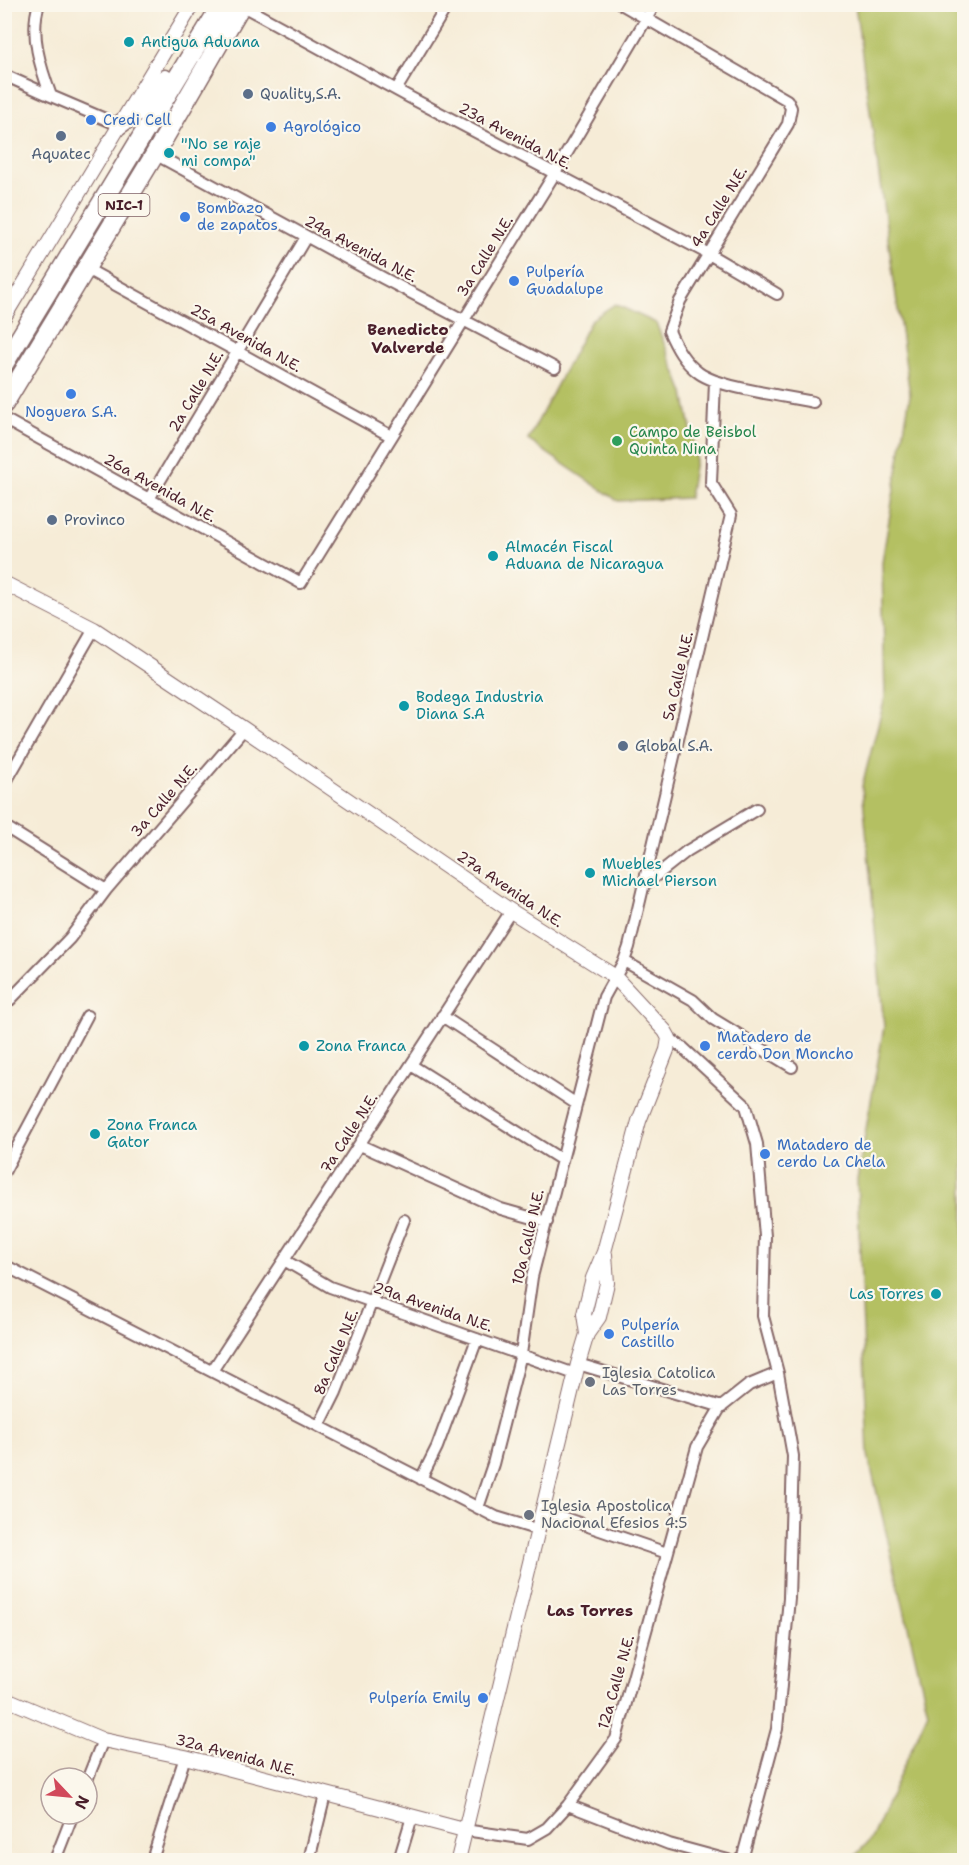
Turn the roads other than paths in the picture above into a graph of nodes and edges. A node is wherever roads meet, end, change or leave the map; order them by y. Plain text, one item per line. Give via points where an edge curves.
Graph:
1 (39, 4) edge
2 (193, 4) edge
3 (220, 4) edge
4 (448, 4) edge
5 (621, 4) edge
6 (655, 4) edge
7 (240, 5) edge
8 (646, 19) junction
9 (4, 75) edge
10 (396, 90) junction
11 (51, 96) junction
12 (119, 125) junction
13 (155, 154) junction
14 (555, 173) junction
15 (306, 237) junction
16 (708, 253) junction
17 (86, 268) junction
18 (777, 294) dead end
19 (4, 317) edge
20 (462, 320) junction
21 (238, 350) junction
22 (4, 364) edge
23 (555, 368) dead end
24 (715, 381) junction
25 (813, 402) dead end
26 (4, 404) edge
27 (4, 419) edge
28 (391, 436) junction
29 (149, 499) junction
30 (4, 583) edge
31 (301, 583) joint
32 (94, 629) junction
33 (244, 729) junction
34 (4, 784) edge
35 (757, 809) dead end
36 (4, 826) edge
37 (644, 885) junction
38 (106, 890) junction
39 (511, 911) junction
40 (624, 962) junction
41 (614, 976) junction
42 (4, 1006) edge
43 (87, 1016) dead end
44 (442, 1016) junction
45 (669, 1038) junction
46 (411, 1065) junction
47 (792, 1067) dead end
48 (575, 1103) junction
49 (360, 1145) junction
50 (562, 1160) junction
51 (4, 1172) edge
52 (404, 1220) dead end
53 (547, 1222) junction
54 (284, 1260) junction
55 (4, 1265) edge
56 (373, 1302) junction
57 (477, 1339) junction
58 (521, 1354) junction
59 (576, 1369) junction
60 (212, 1371) junction
61 (778, 1373) junction
62 (722, 1407) junction
63 (319, 1426) junction
64 (421, 1479) junction
65 (478, 1508) junction
66 (544, 1511) junction
67 (539, 1530) junction
68 (667, 1553) junction
69 (6, 1701) edge
70 (103, 1740) junction
71 (185, 1757) junction
72 (93, 1766) edge
73 (325, 1795) junction
74 (568, 1805) junction
75 (412, 1817) junction
76 (68, 1826) edge
77 (465, 1830) junction
78 (55, 1860) edge
79 (152, 1860) edge
80 (309, 1860) edge
81 (399, 1860) edge
82 (458, 1860) edge
83 (728, 1860) edge
84 (739, 1860) edge

1 - 11 street via 35,14 37,46
2 - 12 street
3 - 12 highway via 201,20 160,87
3 - 22 highway, NIC-1
4 - 10 street
5 - 8 street
6 - 8 street, 3a Calle N.E.
7 - 10 street, 23a Avenida N.E.
7 - 13 highway, NIC-1
8 - 14 street, 3a Calle N.E.
8 - 16 street, 4a Calle N.E. via 787,100 791,108 788,124
9 - 11 street
10 - 14 street, 23a Avenida N.E.
11 - 12 street
12 - 19 street
13 - 15 street, 24a Avenida N.E.
13 - 17 highway, NIC-1
14 - 16 street, 23a Avenida N.E.
14 - 20 street, 3a Calle N.E.
15 - 20 street, 24a Avenida N.E.
15 - 21 street, 2a Calle N.E.
16 - 18 street, 23a Avenida N.E.
16 - 24 street, 4a Calle N.E. via 680,300 669,331 686,362
17 - 21 street, 25a Avenida N.E.
17 - 26 highway, NIC-1
20 - 23 street, 24a Avenida N.E.
20 - 28 street, 3a Calle N.E.
21 - 28 street, 25a Avenida N.E.
21 - 29 street, 2a Calle N.E.
24 - 25 street
24 - 37 street, 5a Calle N.E. via 711,483 731,515
27 - 29 street, 26a Avenida N.E.
28 - 31 street, 3a Calle N.E.
29 - 31 street, 26a Avenida N.E.
30 - 32 street, 27a Avenida N.E.
32 - 33 street, 27a Avenida N.E.
32 - 34 street
33 - 38 street, 3a Calle N.E.
33 - 39 street, 27a Avenida N.E.
35 - 37 street via 687,851
36 - 38 street
37 - 40 street, 5a Calle N.E.
38 - 42 street, 3a Calle N.E. via 70,938
39 - 41 street, 27a Avenida N.E.
39 - 44 street, 7a Calle N.E.
40 - 41 street, 5a Calle N.E.
40 - 47 street via 693,1000 713,1019
41 - 45 street, 27a Avenida N.E.
41 - 48 street, 10a Calle N.E. via 604,997
43 - 51 street
44 - 46 street, 7a Calle N.E.
44 - 48 street
45 - 59 street via 639,1121 604,1252 593,1278 584,1314 587,1334
45 - 61 street, 27a Avenida N.E. via 746,1106 757,1144 765,1236 763,1316
46 - 49 street, 7a Calle N.E.
46 - 50 street
48 - 50 street, 10a Calle N.E.
49 - 53 street via 501,1209
49 - 54 street, 7a Calle N.E.
50 - 53 street, 10a Calle N.E.
52 - 56 street, 8a Calle N.E.
53 - 58 street, 10a Calle N.E. via 532,1276
54 - 56 street, 29a Avenida N.E. via 330,1287
54 - 60 street, 7a Calle N.E.
55 - 60 street
56 - 57 street, 29a Avenida N.E.
56 - 63 street, 8a Calle N.E.
57 - 58 street, 29a Avenida N.E.
57 - 64 street
58 - 59 street, 29a Avenida N.E.
58 - 65 street, 10a Calle N.E.
59 - 62 street, 29a Avenida N.E.
59 - 66 street
60 - 63 street
61 - 62 street, 12a Calle N.E. via 749,1385
61 - 84 street, 27a Avenida N.E. via 793,1456 789,1598 777,1729
62 - 68 street, 12a Calle N.E. via 697,1447
63 - 64 street
64 - 65 street
65 - 67 street
66 - 67 street
66 - 68 street
67 - 77 street
68 - 74 street, 12a Calle N.E. via 616,1739
69 - 70 street, 32a Avenida N.E.
70 - 71 street, 32a Avenida N.E.
70 - 72 street
71 - 73 street, 32a Avenida N.E.
71 - 79 street
73 - 75 street, 32a Avenida N.E.
73 - 80 street
74 - 77 street, 12a Calle N.E. via 547,1828 528,1839
74 - 83 street via 669,1844
75 - 77 street, 32a Avenida N.E.
75 - 81 street
76 - 78 street
77 - 82 street

